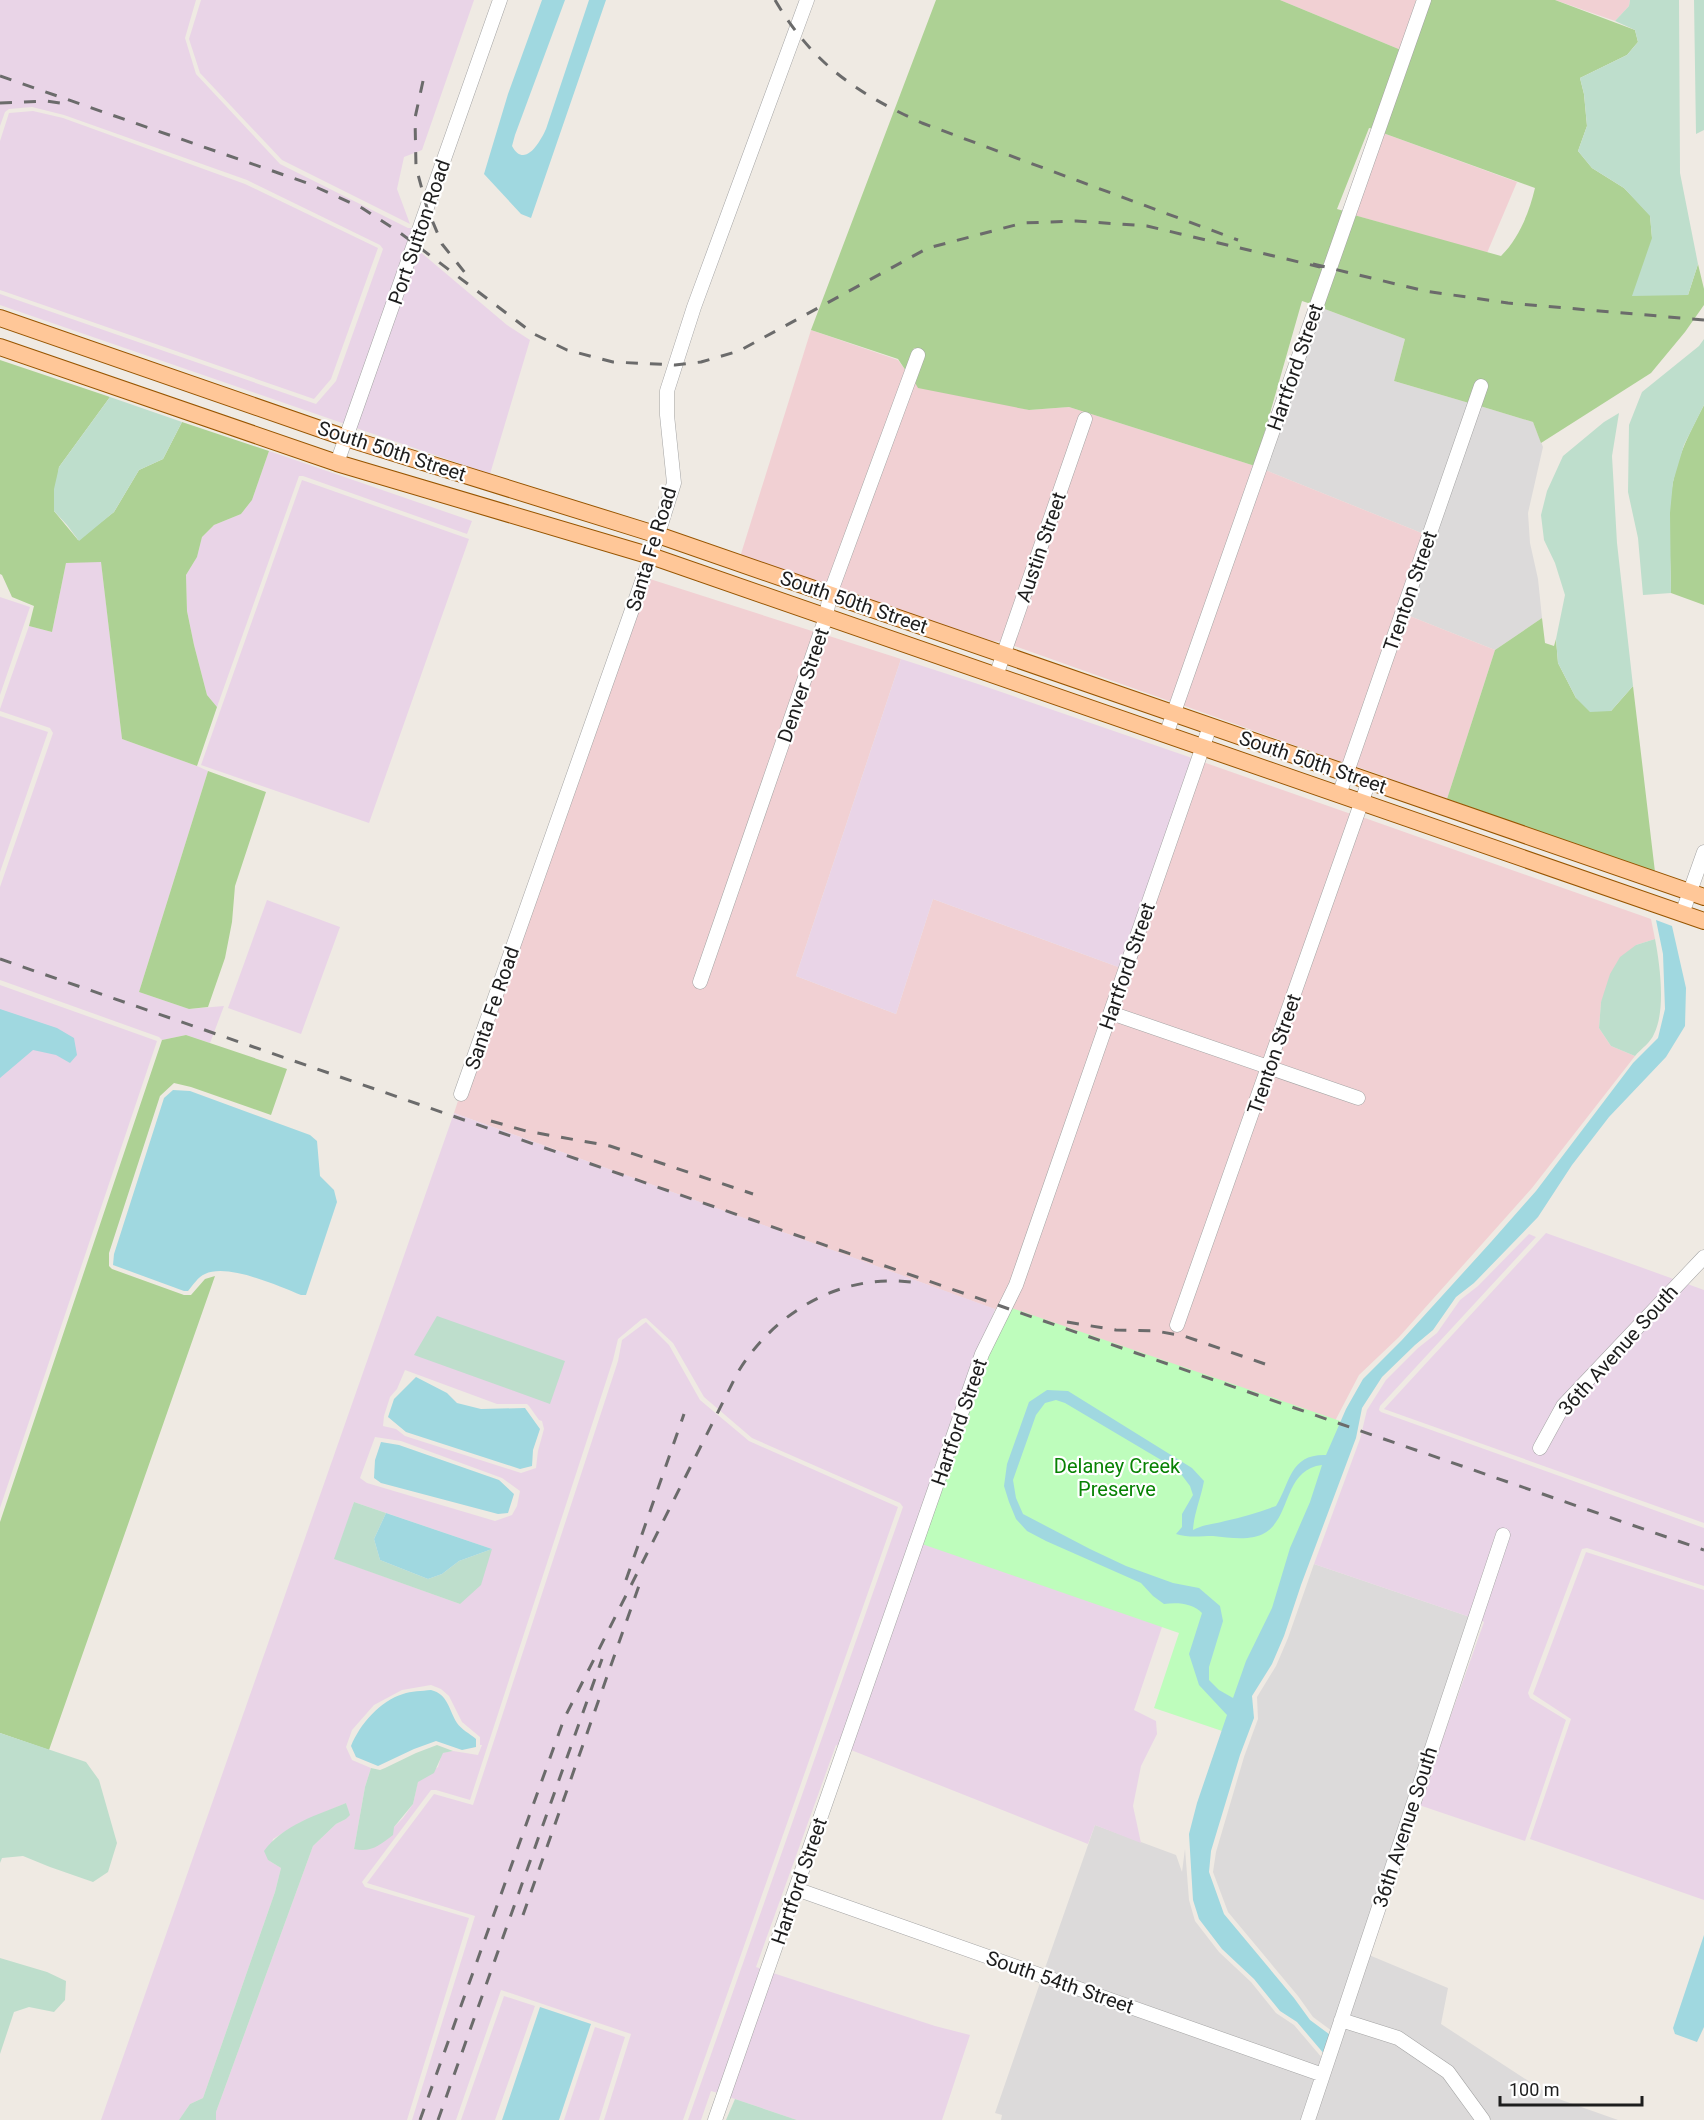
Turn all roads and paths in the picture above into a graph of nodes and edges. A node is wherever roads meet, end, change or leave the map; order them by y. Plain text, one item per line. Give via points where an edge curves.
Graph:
1 (500, 0) edge
2 (807, 0) edge
3 (1424, 0) edge
4 (0, 318) edge
5 (0, 347) edge
6 (918, 355) dead end
7 (1481, 386) dead end
8 (1085, 419) dead end
9 (346, 438) junction
10 (337, 463) junction
11 (658, 535) junction
12 (651, 556) junction
13 (830, 594) junction
14 (826, 617) junction
15 (1003, 654) junction
16 (996, 675) junction
17 (1173, 713) junction
18 (1210, 726) junction
19 (1166, 735) junction
20 (1202, 747) junction
21 (1346, 773) junction
22 (1369, 781) junction
23 (1339, 795) junction
24 (1361, 802) junction
25 (1518, 833) junction
26 (1704, 852) edge
27 (1510, 854) junction
28 (1697, 895) edge
29 (1682, 914) junction
30 (1704, 921) edge
31 (700, 982) dead end
32 (1111, 1013) junction
33 (1269, 1066) junction
34 (461, 1094) dead end
35 (1358, 1098) dead end
36 (1704, 1257) edge
37 (1177, 1325) dead end
38 (1540, 1448) dead end
39 (1503, 1535) dead end
40 (796, 1889) junction
41 (1341, 2020) junction
42 (1323, 2074) junction
43 (715, 2120) edge
44 (1308, 2120) edge
45 (1483, 2120) edge

1 - 9 street, Port Sutton Road
2 - 11 street, Santa Fe Road via 667,391 674,483
3 - 17 street, Hartford Street
4 - 9 main road, South 50th Street
5 - 10 main road, South 50th Street
6 - 13 street, Denver Street
7 - 21 street, Trenton Street
8 - 15 street, Austin Street
9 - 10 street, Port Sutton Road
9 - 11 main road, South 50th Street
10 - 12 main road, South 50th Street
11 - 12 street, Santa Fe Road
11 - 13 main road, South 50th Street
12 - 14 main road, South 50th Street
12 - 34 street, Santa Fe Road
13 - 14 street, Denver Street
13 - 15 main road, South 50th Street
14 - 16 main road, South 50th Street
14 - 31 street, Denver Street
15 - 16 street, Austin Street
15 - 17 main road, South 50th Street
16 - 19 main road, South 50th Street
17 - 18 main road, South 50th Street
17 - 19 street, Hartford Street
18 - 20 street, Hartford Street
18 - 21 main road, South 50th Street
19 - 20 main road, South 50th Street
20 - 23 main road, South 50th Street
20 - 32 street, Hartford Street
21 - 22 main road, South 50th Street
21 - 23 street, Trenton Street
22 - 24 street, Trenton Street
22 - 25 main road, South 50th Street
23 - 24 main road, South 50th Street
24 - 27 main road, South 50th Street
24 - 33 street, Trenton Street
25 - 27 street
25 - 28 main road, South 50th Street
26 - 28 street
27 - 29 main road, South 50th Street
28 - 29 street
29 - 30 main road, South 50th Street
32 - 33 street
32 - 40 street, Hartford Street via 1016,1285 982,1354
33 - 35 street
33 - 37 street, Trenton Street
36 - 38 street, 36th Avenue South via 1563,1406
39 - 41 street, 36th Avenue South
40 - 42 street, South 54th Street
40 - 43 street, Hartford Street
41 - 42 street, 36th Avenue South
41 - 45 street via 1398,2038 1448,2072
42 - 44 street, 36th Avenue South

